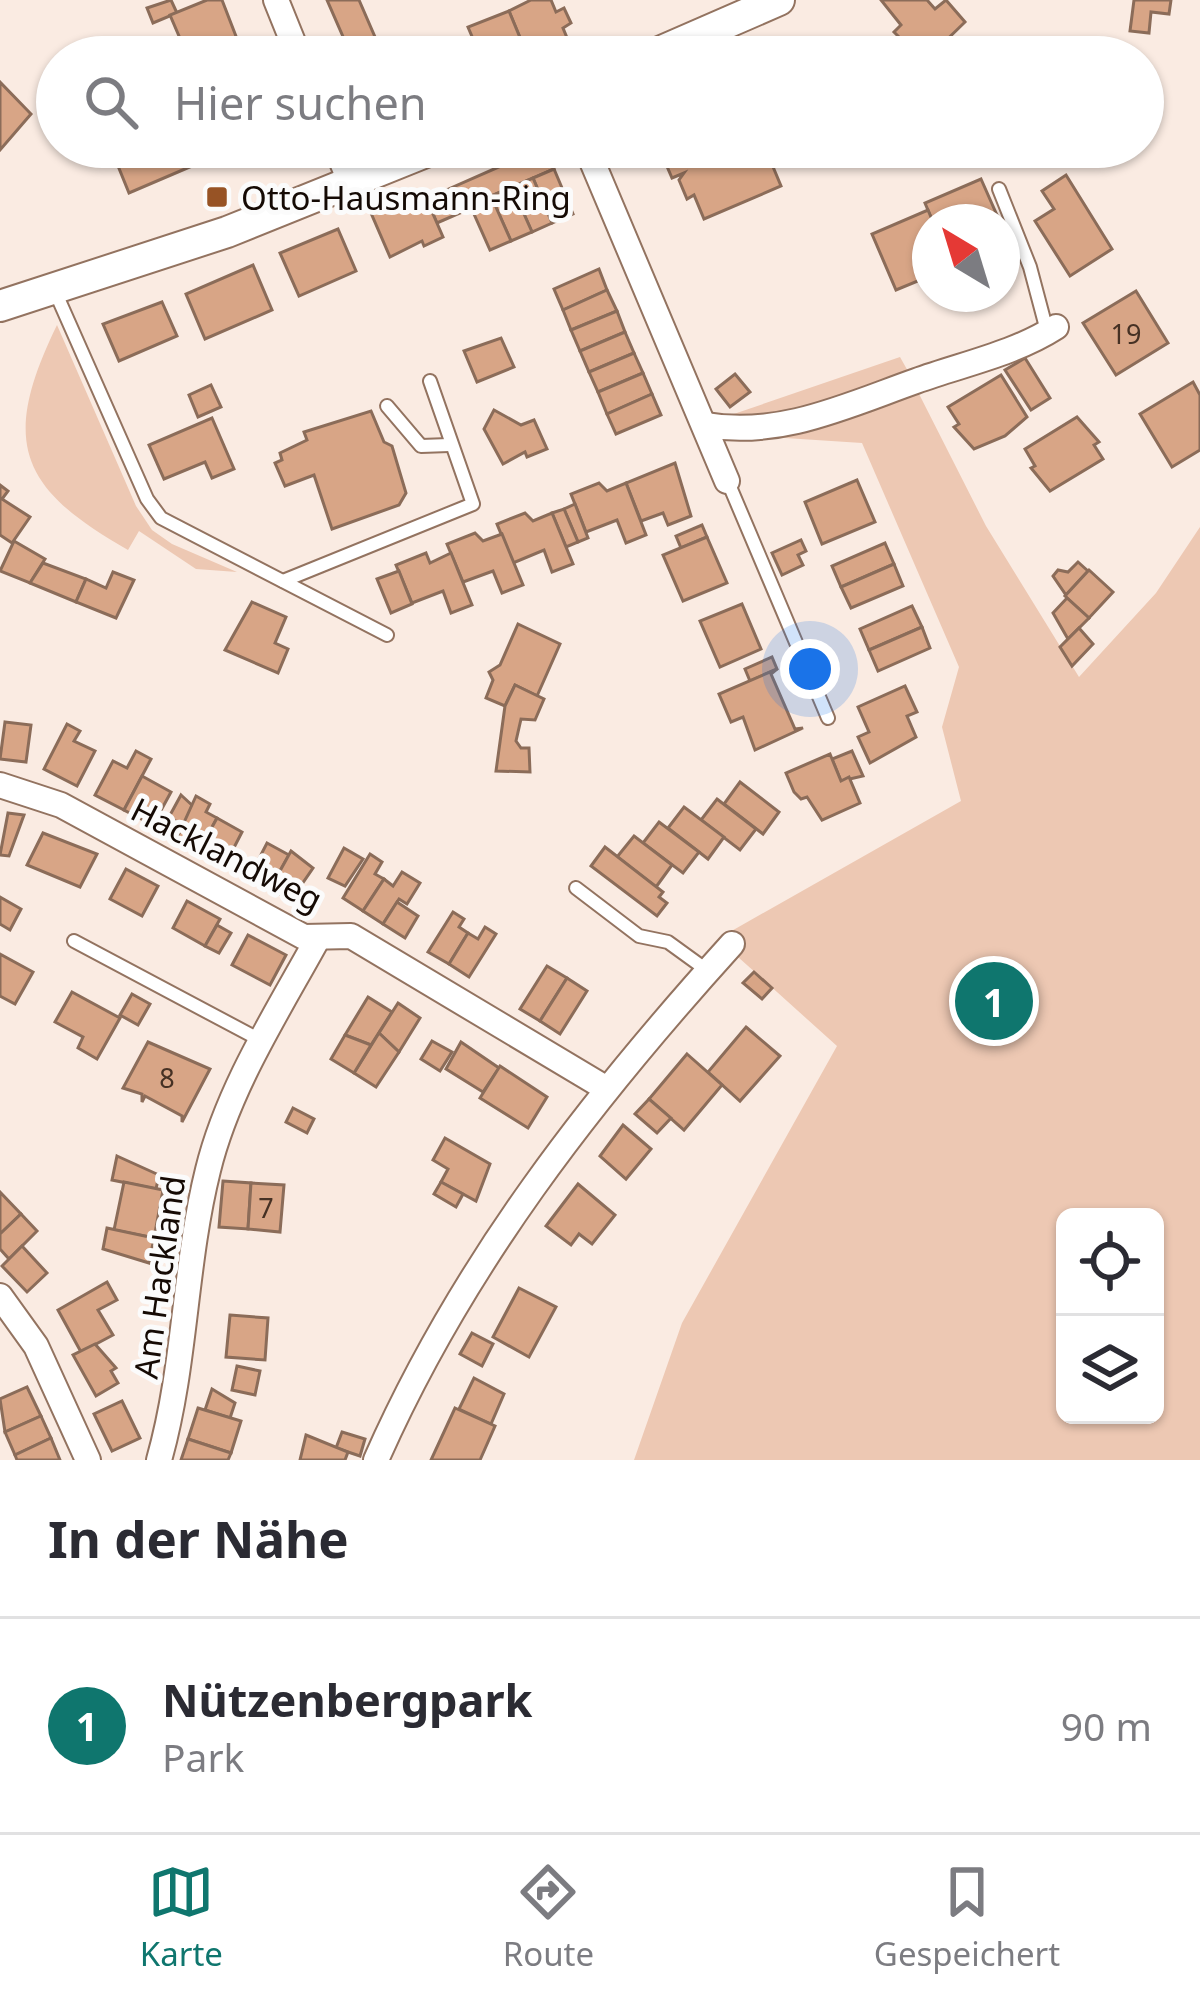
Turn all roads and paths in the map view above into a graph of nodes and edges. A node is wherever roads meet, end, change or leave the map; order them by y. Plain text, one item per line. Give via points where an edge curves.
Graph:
1 (276, 0) edge
2 (779, 0) edge
3 (291, 36) edge
4 (696, 36) edge
5 (345, 168) edge
6 (389, 168) edge
7 (595, 168) edge
8 (351, 184) junction
9 (999, 189) dead end
10 (54, 288) junction
11 (0, 306) edge
12 (1052, 330) joint
13 (430, 381) dead end
14 (387, 406) dead end
15 (706, 424) junction
16 (449, 445) junction
17 (727, 481) joint
18 (283, 581) junction
19 (387, 635) dead end
20 (828, 718) dead end
21 (0, 785) edge
22 (576, 888) dead end
23 (318, 938) junction
24 (74, 941) dead end
25 (732, 944) dead end
26 (708, 970) junction
27 (262, 1041) junction
28 (607, 1089) junction
29 (0, 1296) edge
30 (88, 1460) edge
31 (159, 1460) edge
32 (376, 1460) edge

1 - 3 street
2 - 4 street
5 - 8 street
6 - 8 street
7 - 15 street
8 - 10 street
9 - 12 lane
10 - 11 street
10 - 18 lane via 160,518
12 - 15 street via 842,410 733,430
13 - 16 lane
14 - 16 lane via 421,446
15 - 17 street
16 - 18 lane via 473,504
17 - 20 lane
18 - 19 lane
21 - 23 street, Hacklandweg via 62,805
22 - 26 lane via 639,936 668,941
23 - 27 street, Am Hackland
23 - 28 street, Hacklandweg via 351,936
24 - 27 lane
25 - 26 street
26 - 28 street
27 - 31 street, Am Hackland via 209,1164 188,1262 178,1387
28 - 32 street via 489,1249
29 - 30 street via 36,1346

